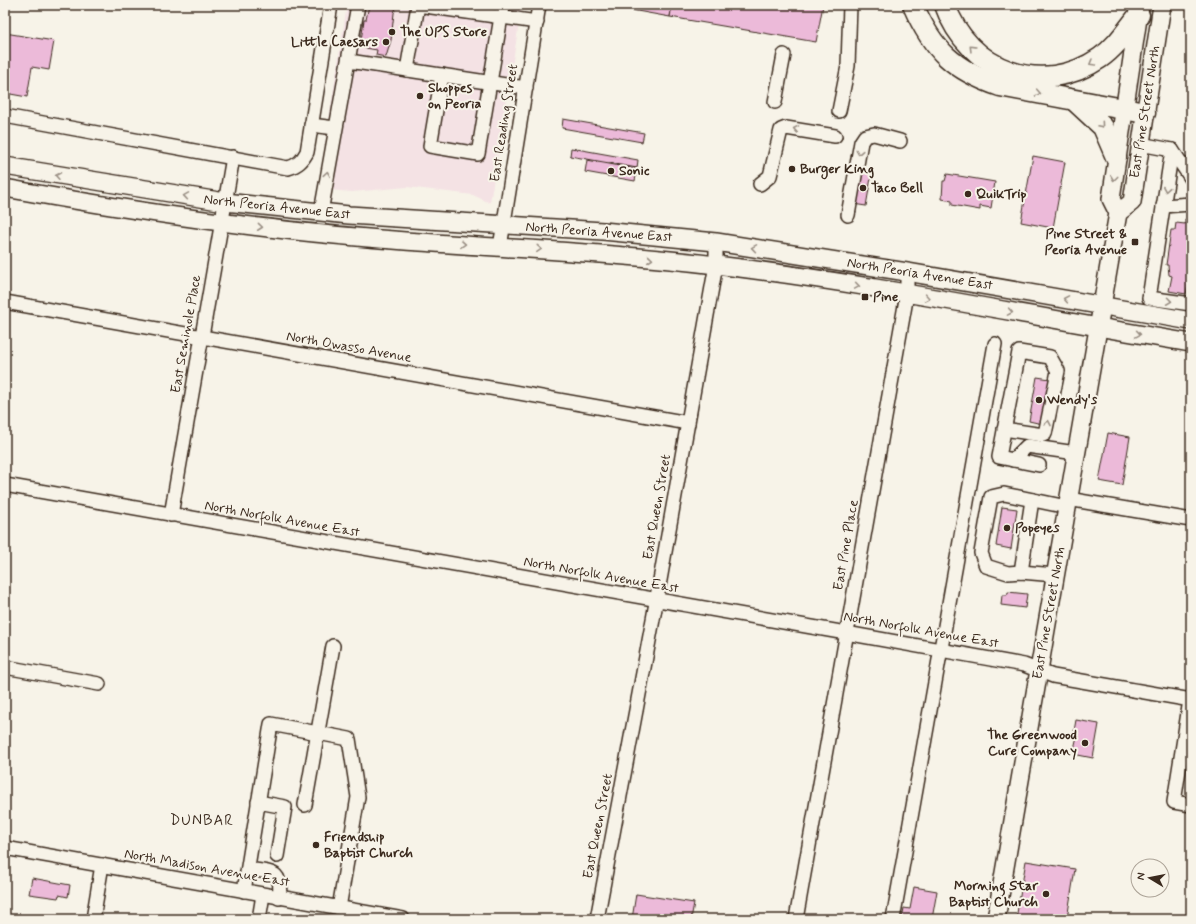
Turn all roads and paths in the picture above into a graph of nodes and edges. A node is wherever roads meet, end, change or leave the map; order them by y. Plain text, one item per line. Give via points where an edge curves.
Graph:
1 (331, 5) edge
2 (358, 5) edge
3 (539, 5) edge
4 (850, 5) edge
5 (913, 5) edge
6 (945, 5) edge
7 (1162, 5) edge
8 (1139, 10) edge
9 (502, 11) edge
10 (537, 22) junction
11 (784, 55) dead end
12 (349, 60) junction
13 (407, 70) junction
14 (442, 75) junction
15 (490, 82) junction
16 (526, 88) junction
17 (1075, 101) junction
18 (775, 102) dead end
19 (1123, 109) junction
20 (839, 111) dead end
21 (1145, 113) junction
22 (5, 116) edge
23 (311, 125) junction
24 (335, 128) junction
25 (834, 136) dead end
26 (900, 141) dead end
27 (1140, 144) junction
28 (1172, 150) junction
29 (1116, 156) junction
30 (233, 158) junction
31 (5, 166) edge
32 (1191, 178) edge
33 (760, 184) dead end
34 (5, 188) edge
35 (225, 202) junction
36 (1191, 204) edge
37 (1163, 206) junction
38 (321, 212) junction
39 (1118, 213) junction
40 (848, 215) dead end
41 (221, 223) junction
42 (504, 225) junction
43 (716, 242) junction
44 (500, 247) junction
45 (716, 265) junction
46 (907, 272) junction
47 (907, 294) junction
48 (5, 302) edge
49 (1191, 304) edge
50 (1103, 305) junction
51 (1191, 321) edge
52 (1100, 328) junction
53 (202, 336) junction
54 (1191, 343) edge
55 (994, 344) dead end
56 (688, 423) junction
57 (1004, 429) junction
58 (1076, 454) junction
59 (1013, 460) junction
60 (1039, 465) dead end
61 (5, 486) edge
62 (1032, 500) junction
63 (1068, 503) junction
64 (171, 515) junction
65 (1191, 520) edge
66 (1021, 572) junction
67 (1055, 575) junction
68 (657, 600) junction
69 (846, 633) junction
70 (333, 646) dead end
71 (941, 650) junction
72 (5, 667) edge
73 (1039, 670) junction
74 (99, 684) dead end
75 (1191, 700) edge
76 (318, 733) junction
77 (258, 802) junction
78 (305, 805) dead end
79 (1191, 805) edge
80 (5, 848) edge
81 (102, 865) junction
82 (275, 865) junction
83 (248, 869) junction
84 (244, 891) junction
85 (263, 894) junction
86 (280, 898) junction
87 (345, 912) edge
88 (93, 919) edge
89 (259, 919) edge
90 (402, 919) edge
91 (597, 919) edge
92 (796, 919) edge
93 (893, 919) edge
94 (996, 919) edge

1 - 23 street
2 - 12 street
3 - 10 street, East Reading Street
4 - 20 street via 848,66
5 -> 17 highway via 937,46 955,65 966,72 1000,86
8 -> 6 highway via 1116,44 1101,58 1068,74 1041,77 1017,74 984,59 965,41
7 - 21 main road, East Pine Street North
8 - 19 main road, East Pine Street North
9 - 10 street
9 - 13 street via 418,6
9 - 15 street
10 - 16 street, East Reading Street
11 - 18 street
12 - 13 street
12 - 24 street
13 - 14 street
14 - 15 street
14 - 15 street via 430,146 478,154
15 - 16 street
16 - 42 street, East Reading Street
17 - 19 highway
17 -> 29 highway via 1104,127
19 - 21 highway
19 - 29 main road, East Pine Street North
21 - 27 main road, East Pine Street North
22 - 30 street
23 - 24 street
23 - 30 street via 307,152 295,166 288,168
38 -> 24 street
25 -> 33 street via 786,128 781,130 770,176
26 -> 40 street via 874,134 865,136 861,142
27 - 28 street
27 - 39 main road, East Pine Street North via 1132,202
28 - 32 street
28 -> 37 street
29 -> 39 main road, East Pine Street North via 1111,199
30 - 35 street, East Seminole Place
35 -> 31 main road, North Peoria Avenue East
34 - 41 main road, North Peoria Avenue East
35 - 38 main road, North Peoria Avenue East
35 - 41 street, East Seminole Place
36 - 37 street
37 -> 49 street via 1149,298
38 - 42 main road, North Peoria Avenue East
39 - 50 main road, East Pine Street North
41 -> 44 main road, North Peoria Avenue East via 369,238
41 - 53 street, East Seminole Place
42 - 43 main road, North Peoria Avenue East
42 - 44 street, East Reading Street
43 - 45 street, East Queen Street
46 -> 43 main road, North Peoria Avenue East
44 -> 45 main road, North Peoria Avenue East
45 -> 47 main road, North Peoria Avenue East
45 - 56 street, East Queen Street
46 - 47 street, East Pine Place
50 -> 46 main road, North Peoria Avenue East
47 -> 52 main road, North Peoria Avenue East
47 - 69 street, East Pine Place
48 - 53 street, North Owasso Avenue
50 - 51 main road, North Peoria Avenue East
50 - 52 main road, East Pine Street North
52 -> 54 main road, North Peoria Avenue East
52 - 58 main road, East Pine Street North
53 - 56 street, North Owasso Avenue
53 - 64 street, East Seminole Place
55 - 71 street
56 - 68 street, East Queen Street
57 -> 57 street via 1043,435 1047,431 1058,370 1050,357 1019,352
57 - 59 street via 999,458
58 - 59 street via 1027,446
58 - 63 main road, East Pine Street North
59 - 60 street
61 - 64 street, North Norfolk Avenue East
62 - 63 street
62 - 66 street
62 - 66 street via 1004,494 990,497 986,519 981,553 986,566 1008,573
63 - 65 street
63 - 67 main road, East Pine Street North
64 - 68 street, North Norfolk Avenue East
66 - 67 street
67 - 73 main road, East Pine Street North
68 - 69 street, North Norfolk Avenue East
68 - 91 street, East Queen Street
69 - 71 street, North Norfolk Avenue East
69 - 92 street, East Pine Place
70 - 76 street
71 - 73 street, North Norfolk Avenue East
71 - 93 street
72 - 74 street
73 - 75 street, North Norfolk Avenue East via 1059,677
73 - 94 main road, East Pine Street North
75 - 79 street via 1174,802
76 - 77 street via 271,724
76 - 78 street
76 - 87 street via 349,739 358,798
77 - 82 street via 285,807
77 - 83 street
80 - 81 street, North Madison Avenue East
81 - 84 street, North Madison Avenue East
81 - 88 street
82 - 83 street
82 - 86 street via 281,883
83 - 84 street
84 - 85 street, North Madison Avenue East
85 - 86 street, North Madison Avenue East
85 - 89 street
86 - 87 street, North Madison Avenue East
87 - 90 street, North Madison Avenue East

